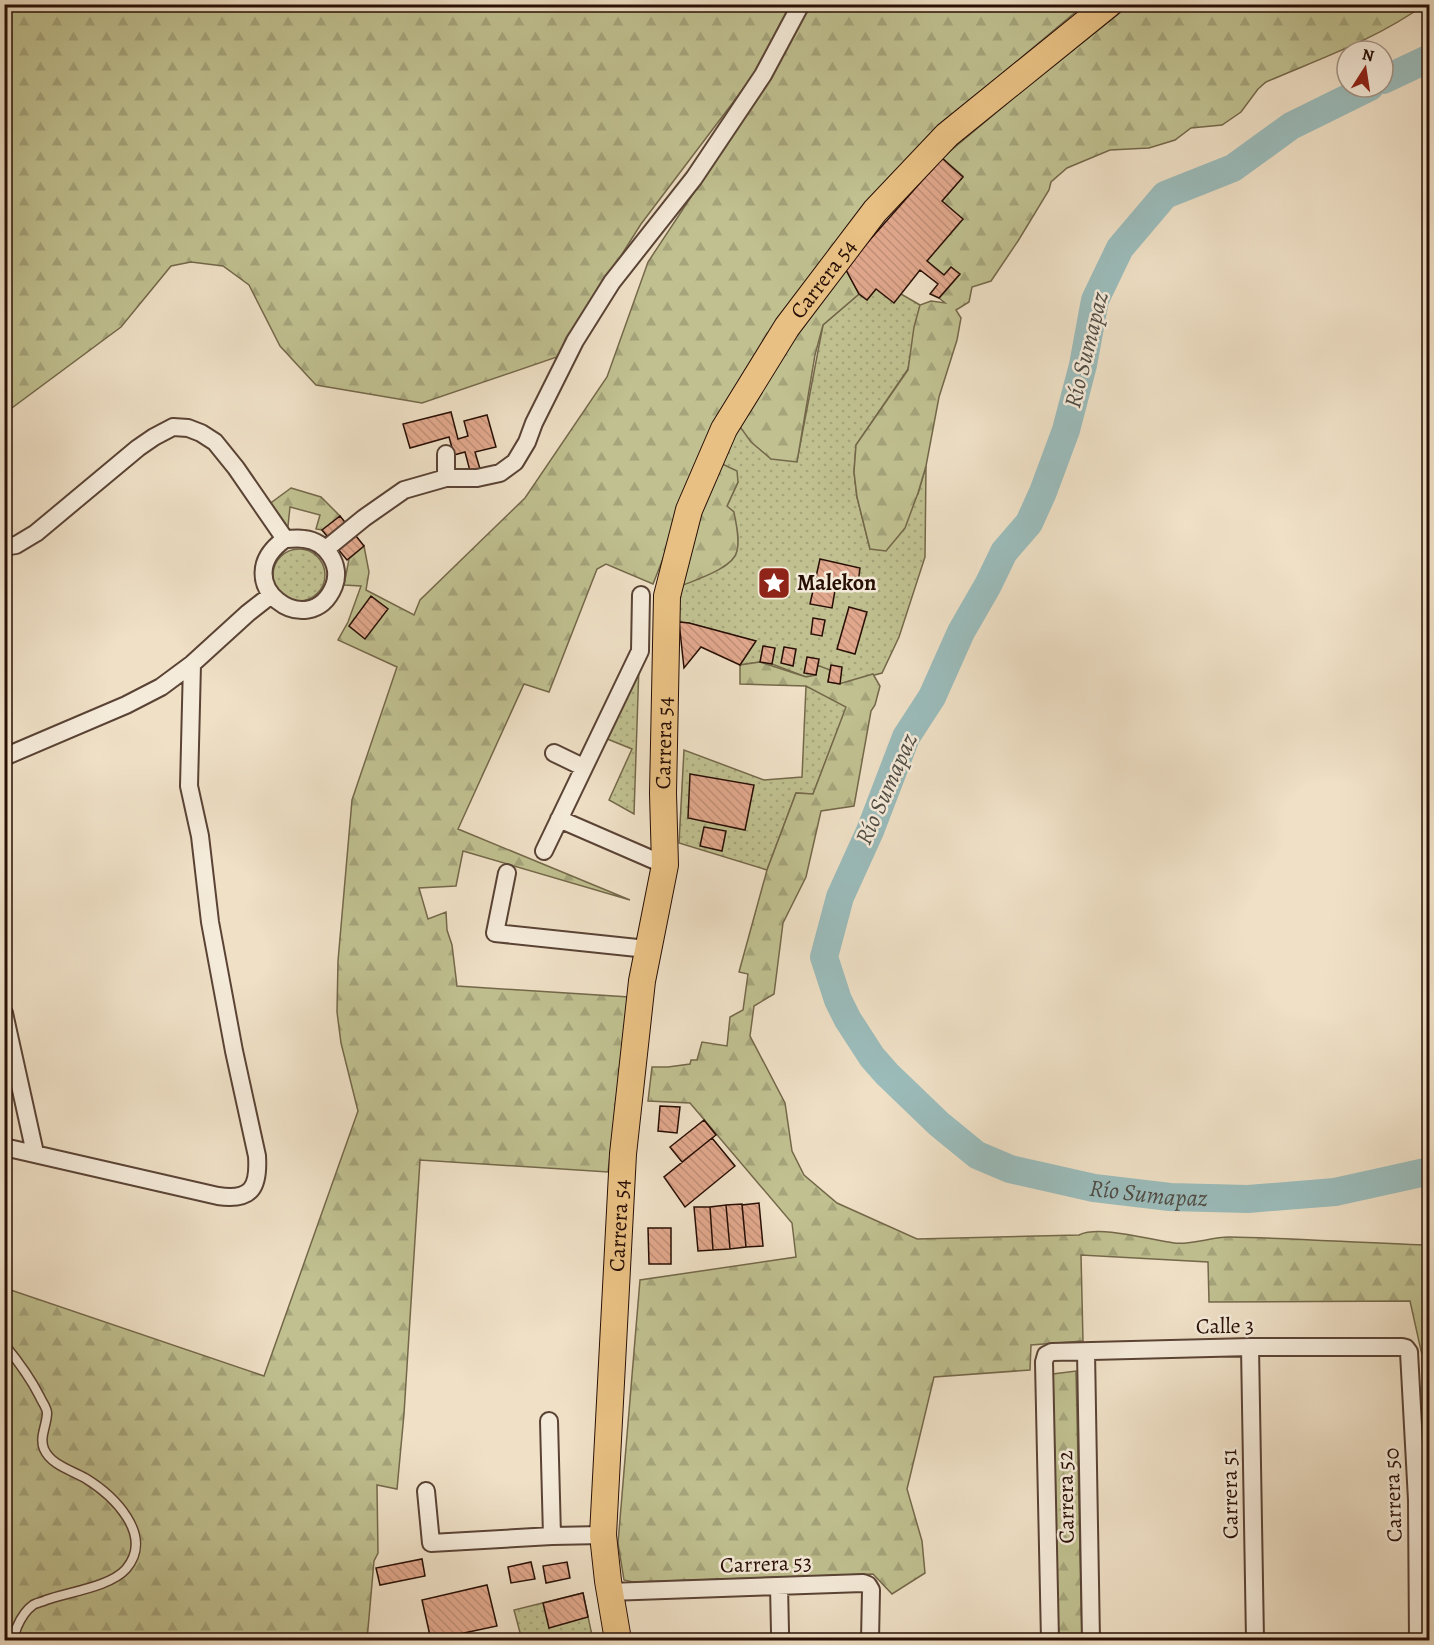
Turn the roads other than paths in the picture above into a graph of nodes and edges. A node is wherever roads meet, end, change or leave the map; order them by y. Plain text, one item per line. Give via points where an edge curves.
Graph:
1 (801, 4) edge
2 (1108, 4) edge
3 (446, 454) dead end
4 (446, 478) junction
5 (285, 539) junction
6 (4, 547) edge
7 (326, 549) junction
8 (641, 595) dead end
9 (271, 596) junction
10 (192, 664) junction
11 (554, 753) dead end
12 (4, 757) edge
13 (583, 767) junction
14 (559, 819) junction
15 (544, 851) dead end
16 (664, 865) junction
17 (507, 873) dead end
18 (647, 949) junction
19 (4, 1012) edge
20 (4, 1147) edge
21 (35, 1153) junction
22 (4, 1344) edge
23 (1251, 1347) junction
24 (1406, 1348) joint
25 (1086, 1352) junction
26 (1046, 1355) joint
27 (549, 1421) dead end
28 (426, 1491) dead end
29 (1423, 1500) edge
30 (603, 1535) junction
31 (552, 1536) junction
32 (779, 1586) junction
33 (609, 1592) junction
34 (780, 1632) dead end
35 (14, 1641) edge
36 (618, 1641) edge
37 (870, 1641) edge
38 (1050, 1641) edge
39 (1091, 1641) edge
40 (1255, 1641) edge
41 (1418, 1641) edge

1 - 4 street via 763,75 694,178 612,282 575,341 515,462 500,474
2 - 16 main road, Carrera 54 via 947,135 875,211 788,327 724,429 689,510 667,596
3 - 4 street
4 - 7 street via 404,490
5 - 6 street via 215,442 195,430 174,428 138,448 36,533
5 - 7 street via 306,539
5 - 9 street via 268,557 265,567 264,577
7 - 9 street via 333,559 336,582 324,601 302,610 290,608
8 - 13 street via 640,651
9 - 10 street
10 - 12 street via 144,696
10 - 21 street via 189,786 200,836 212,934 257,1156 254,1186 245,1195 232,1198
11 - 13 street
13 - 14 street
14 - 15 street
14 - 16 street
16 - 18 main road, Carrera 54
17 - 18 street via 495,933
18 - 30 main road, Carrera 54 via 623,1154
19 - 21 street
20 - 21 street
22 - 35 lane via 28,1375 47,1411 42,1435 51,1460 87,1479 121,1506 136,1538 135,1554 126,1570 111,1580 33,1605 20,1619
23 - 24 street, Calle 3
23 - 25 street, Calle 3
23 - 40 street, Carrera 51
24 - 29 street, Carrera 50
25 - 26 street, Calle 3
25 - 39 street, Carrera 52
26 - 38 street, Carrera 52
27 - 31 street
28 - 31 street via 431,1544
29 - 41 street, Carrera 50
30 - 31 street
30 - 33 main road, Carrera 54
32 - 33 street, Carrera 53
32 - 34 street
32 - 37 street, Carrera 53 via 863,1582 868,1585
33 - 36 main road, Carrera 54

